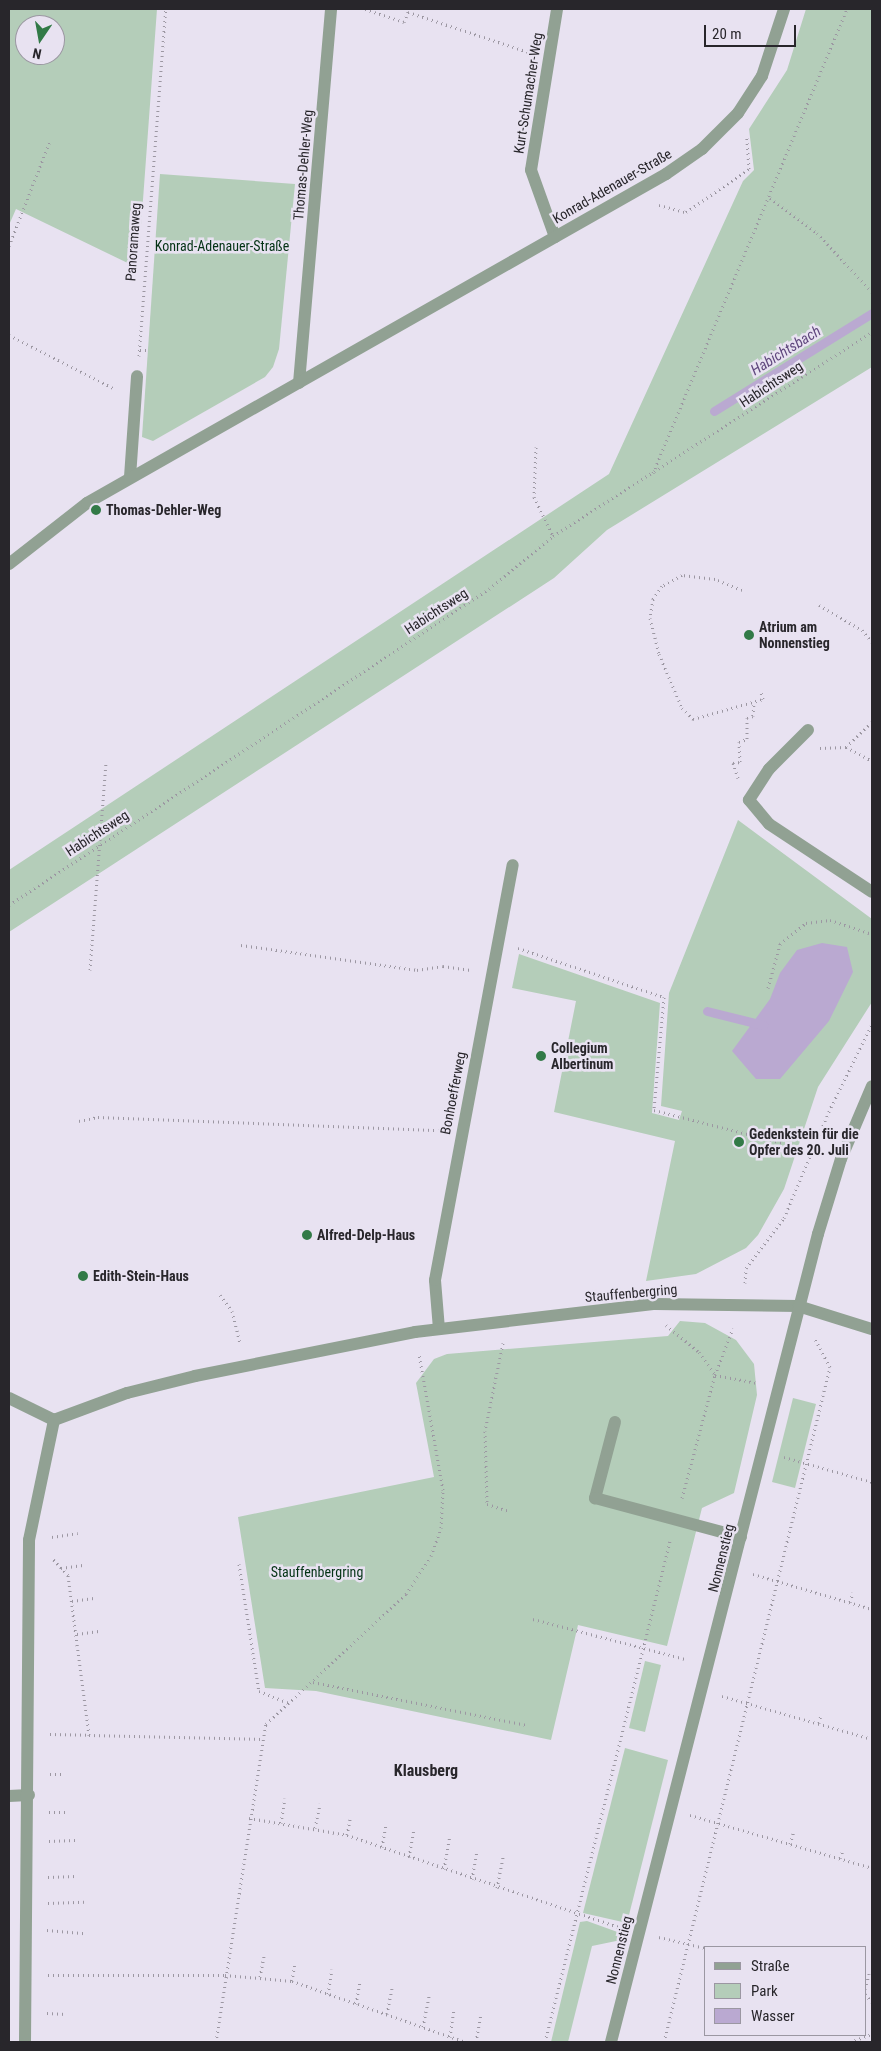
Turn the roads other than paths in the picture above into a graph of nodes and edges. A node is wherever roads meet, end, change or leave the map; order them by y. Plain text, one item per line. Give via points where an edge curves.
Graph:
1 (331, 9) edge
2 (557, 9) edge
3 (784, 9) edge
4 (555, 237) junction
5 (138, 376) road end
6 (299, 383) junction
7 (130, 477) junction
8 (9, 564) edge
9 (808, 730) dead end
10 (513, 865) dead end
11 (872, 892) edge
12 (872, 1086) edge
13 (798, 1306) junction
14 (439, 1329) junction
15 (872, 1329) edge
16 (9, 1398) edge
17 (54, 1420) junction
18 (615, 1422) dead end
19 (742, 1537) junction
20 (29, 1795) junction
21 (9, 1796) edge
22 (25, 2042) edge
23 (611, 2042) edge

1 - 6 street, Thomas-Dehler-Weg
2 - 4 street, Kurt-Schumacher-Weg via 531,170
3 - 4 street, Konrad-Adenauer-Straße via 762,76 744,104 702,149
4 - 6 street, Konrad-Adenauer-Straße
5 - 7 street
6 - 7 street, Konrad-Adenauer-Straße
7 - 8 street, Konrad-Adenauer-Straße via 87,503
9 - 11 street via 769,769 749,800 769,824
10 - 14 street, Bonhoefferweg via 435,1280
12 - 13 street, Nonnenstieg via 832,1184
13 - 14 street, Stauffenbergring via 655,1304
13 - 15 street, Stauffenbergring
13 - 19 street, Nonnenstieg
14 - 17 street, Stauffenbergring via 245,1366 127,1393
16 - 17 street
17 - 20 street via 29,1540
18 - 19 street via 595,1498
19 - 23 street, Nonnenstieg
20 - 21 street
20 - 22 street

